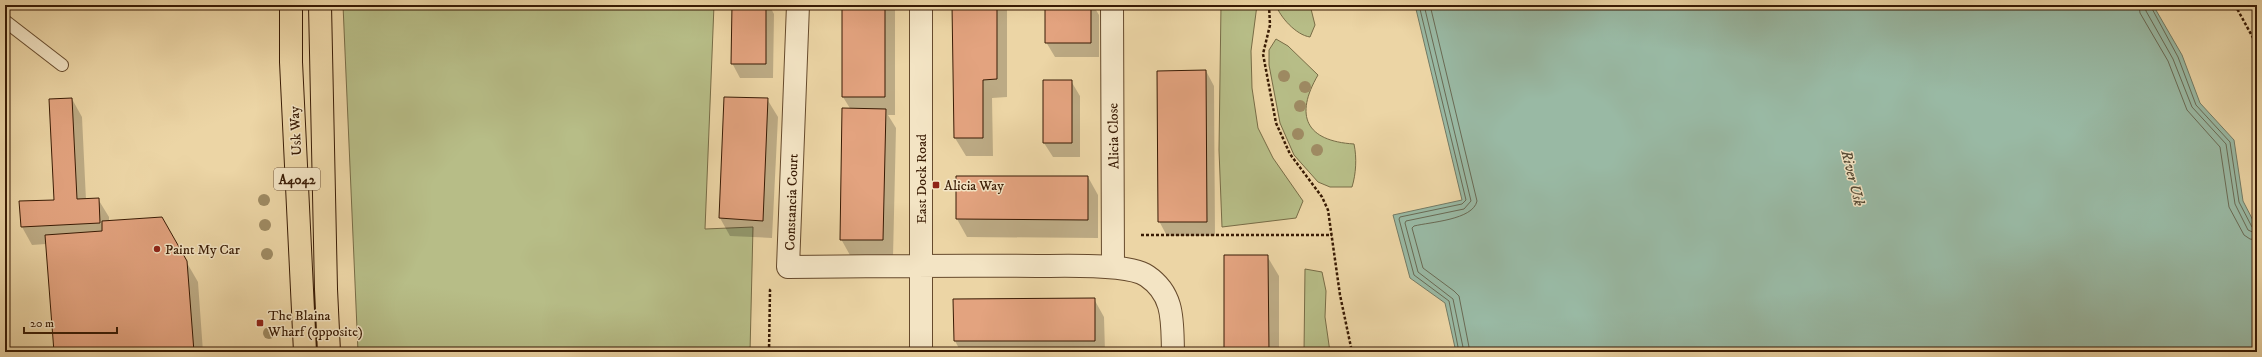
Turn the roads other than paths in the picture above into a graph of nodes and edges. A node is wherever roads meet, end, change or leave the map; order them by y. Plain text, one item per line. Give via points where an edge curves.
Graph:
1 (291, 5) edge
2 (320, 5) edge
3 (798, 5) edge
4 (921, 5) edge
5 (1112, 5) edge
6 (5, 21) edge
7 (62, 64) dead end
8 (921, 265) junction
9 (1113, 267) junction
10 (305, 352) edge
11 (329, 352) edge
12 (921, 352) edge
13 (1173, 352) edge

1 - 10 main road, Usk Way / A4042 via 291,62
2 - 11 main road, Usk Way / A4042
3 - 8 street, Constancia Court via 788,267
4 - 8 street, East Dock Road
5 - 9 street, Alicia Close
6 - 7 lane
8 - 9 street
8 - 12 street, East Dock Road
9 - 13 street via 1146,275 1164,290 1172,316

